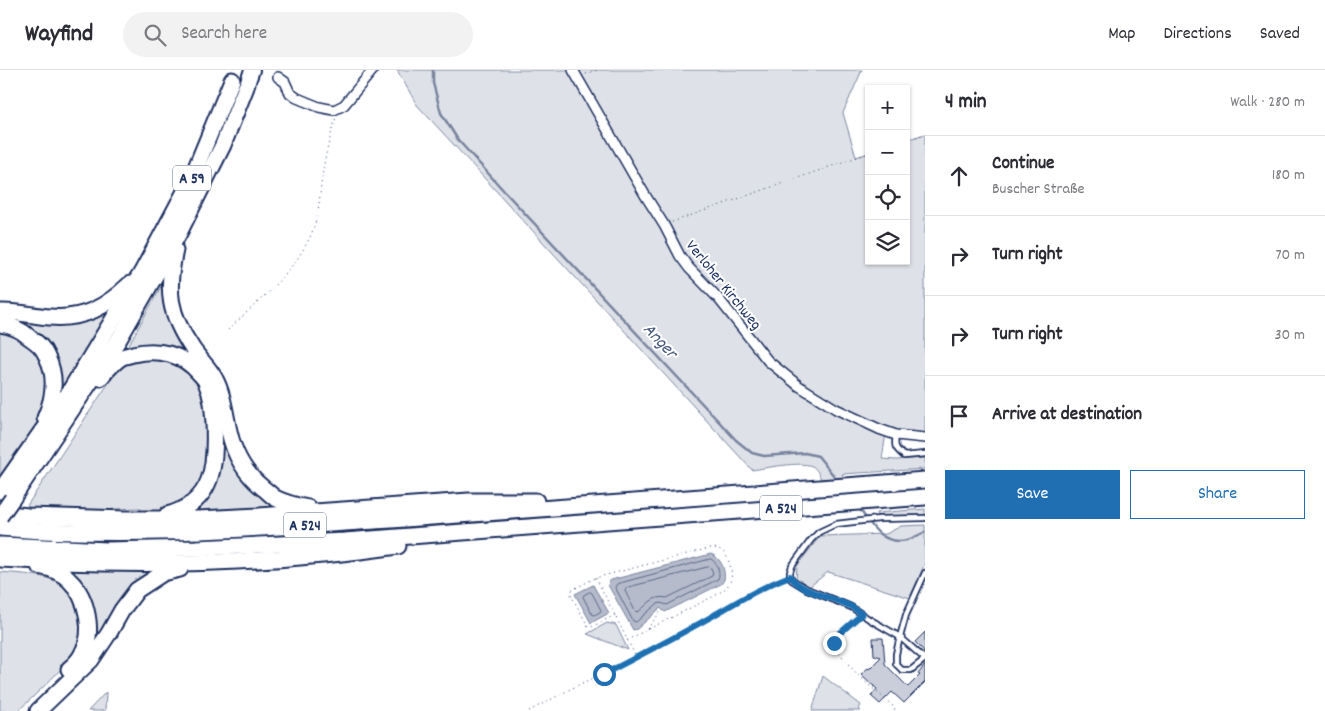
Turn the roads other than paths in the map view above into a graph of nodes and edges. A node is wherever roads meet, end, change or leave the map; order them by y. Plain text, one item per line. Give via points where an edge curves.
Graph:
1 (252, 70) edge
2 (373, 70) edge
3 (576, 74) edge
4 (278, 77) dead end
5 (238, 79) edge
6 (179, 233) junction
7 (142, 272) junction
8 (0, 312) edge
9 (0, 324) edge
10 (73, 407) junction
11 (896, 434) junction
12 (925, 438) edge
13 (36, 439) junction
14 (925, 454) edge
15 (925, 480) edge
16 (6, 495) edge
17 (925, 497) edge
18 (610, 503) junction
19 (337, 510) junction
20 (0, 515) edge
21 (925, 518) edge
22 (126, 519) junction
23 (0, 528) edge
24 (491, 530) junction
25 (1, 554) edge
26 (208, 563) junction
27 (925, 573) edge
28 (900, 636) junction
29 (26, 711) edge
30 (38, 711) edge

1 - 5 highway
2 - 4 street via 344,105 331,110 298,98
3 - 11 street, Verloher Kirchweg via 680,256 768,361 799,386 836,409
5 - 6 highway, A 59 via 223,145
5 - 7 highway, A 59 via 190,182
6 - 10 highway, A 59 via 120,339
6 - 19 highway via 171,270 173,313 193,350 216,379 233,448 243,468 275,498 308,508
7 - 8 highway via 118,295 90,312 68,317
7 - 13 highway, A 59
9 - 13 highway via 23,332 33,340 42,348 52,366 52,396
10 - 16 highway, A 59
10 - 22 highway via 123,357 146,351 181,357 206,381 212,401 215,444 213,470 206,489 180,512
11 - 12 street, Verloher Kirchweg
11 - 14 lane via 894,444 904,456
13 - 16 highway, A 59
15 - 18 highway, A 524
16 - 20 highway, A 59, bridge
17 - 24 highway, A 524
18 - 19 highway via 511,500
18 - 23 highway, A 524 via 197,531 105,533
19 - 22 highway via 198,519
20 - 22 highway
21 - 28 lane via 836,524 811,540 790,572 792,580 807,589 851,607
24 - 25 highway, A 524 via 346,541
24 - 26 highway via 389,548
25 - 26 highway via 115,564
25 - 29 highway via 51,568 70,580 82,598 89,619 83,654
26 - 30 highway via 163,573 138,590 91,660
27 - 28 lane
28 - 28 lane via 896,664 902,670 911,670 924,659

